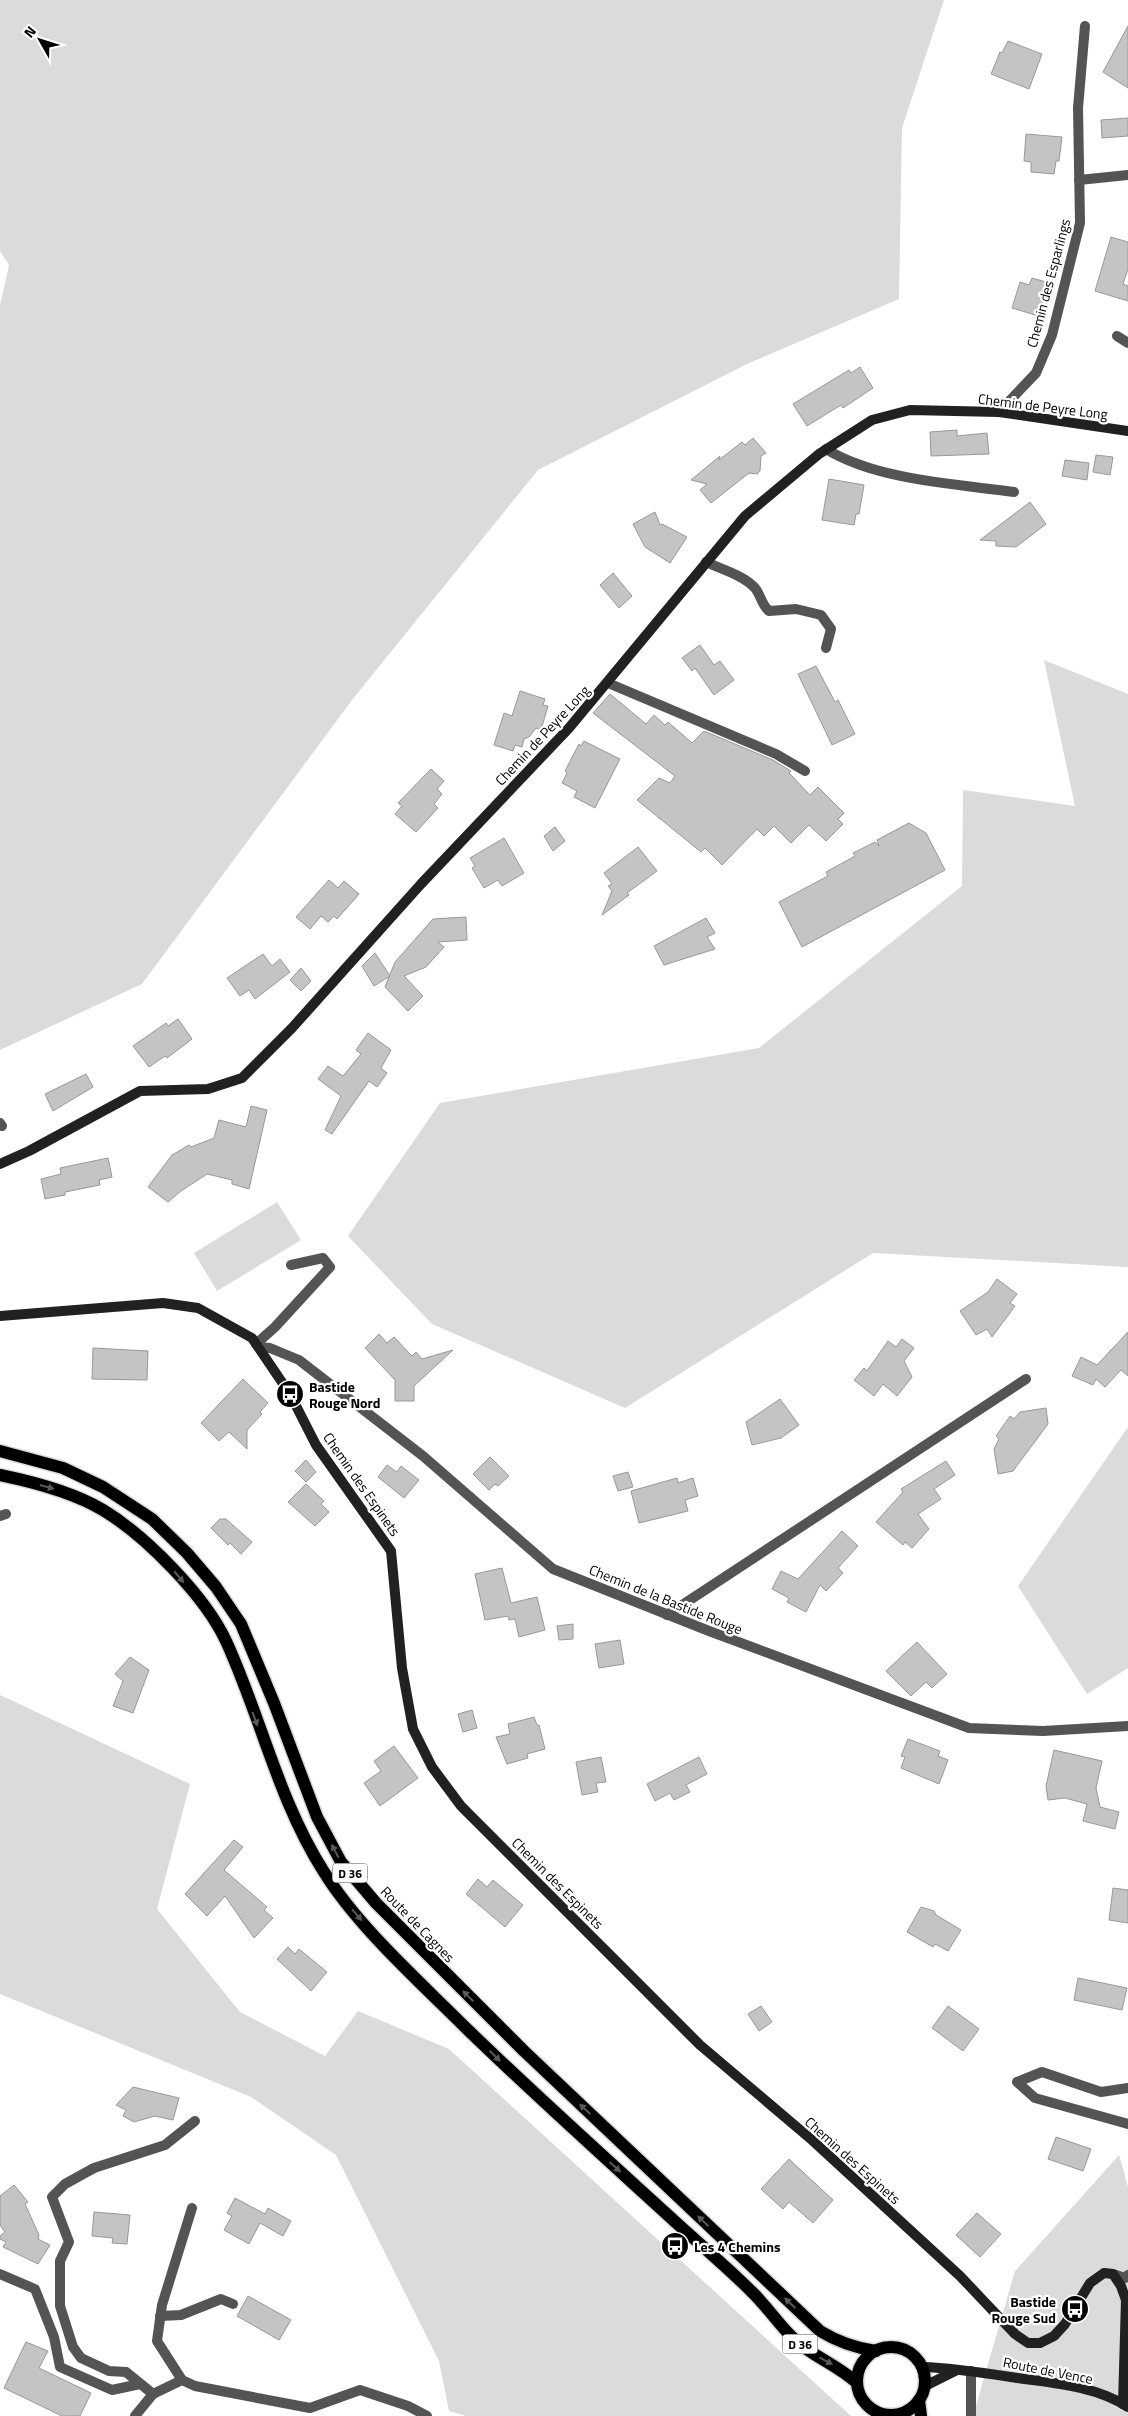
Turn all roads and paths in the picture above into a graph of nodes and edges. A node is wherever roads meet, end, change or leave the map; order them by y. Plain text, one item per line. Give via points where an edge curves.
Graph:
1 (1086, 26) dead end
2 (1128, 175) edge
3 (1079, 180) junction
4 (1117, 336) dead end
5 (1128, 343) edge
6 (999, 412) junction
7 (1128, 431) edge
8 (826, 449) junction
9 (1014, 492) dead end
10 (706, 562) junction
11 (826, 648) dead end
12 (608, 683) junction
13 (805, 771) dead end
14 (0, 1164) edge
15 (291, 1265) dead end
16 (0, 1316) edge
17 (258, 1345) junction
18 (1026, 1379) dead end
19 (0, 1451) edge
20 (0, 1475) edge
21 (667, 1615) junction
22 (1128, 1726) edge
23 (1128, 2088) edge
24 (196, 2121) dead end
25 (1128, 2124) edge
26 (192, 2208) dead end
27 (0, 2274) edge
28 (1113, 2274) junction
29 (1128, 2275) edge
30 (233, 2304) dead end
31 (160, 2316) junction
32 (876, 2351) junction
33 (922, 2367) junction
34 (960, 2368) junction
35 (971, 2371) junction
36 (182, 2380) junction
37 (857, 2383) junction
38 (140, 2384) junction
39 (925, 2386) junction
40 (154, 2394) junction
41 (919, 2400) junction
42 (1126, 2405) edge
43 (135, 2416) edge
44 (427, 2416) edge
45 (890, 2416) edge
46 (921, 2416) edge
47 (971, 2416) edge

1 - 3 street, Chemin des Esparlings via 1078,108
2 - 3 street
3 - 6 street, Chemin des Esparlings via 1080,223 1052,335 1036,373
4 - 5 street
6 - 7 street, Chemin de Peyre Long
6 - 8 street, Chemin de Peyre Long via 910,410 872,420
8 - 9 street via 839,457 898,475
8 - 10 street, Chemin de Peyre Long via 745,516
10 - 11 street via 755,588 762,605 769,610 796,609 821,615 831,630
10 - 12 street, Chemin de Peyre Long
12 - 13 street via 776,754
12 - 14 street, Chemin de Peyre Long via 292,1028 242,1078 208,1089 140,1091
15 - 17 street via 323,1258 330,1267
16 - 17 street, Chemin des Espinets via 163,1303 198,1308 252,1338
17 - 21 street, Chemin de la Bastide Rouge via 299,1360 423,1456 553,1569
17 - 28 street, Chemin des Espinets via 290,1394 316,1446 392,1551 402,1668 414,1729 432,1767 462,1806 700,2045 812,2140 1028,2343 1040,2343 1054,2336 1090,2283 1104,2273
18 - 21 street
32 -> 19 main road, Route de Cagnes / D 36 via 839,2342 820,2331 524,2051 376,1903 341,1862 317,1817 241,1624 216,1587 187,1554 152,1519 103,1486 63,1468
20 -> 37 main road, D 36 via 56,1490 102,1509 143,1540 174,1570 225,1638 284,1798 325,1874 356,1914 508,2069 753,2292 793,2338
21 - 22 street, Chemin de la Bastide Rouge via 969,1728 1043,1731
23 - 25 street via 1102,2092 1042,2072 1017,2082 1035,2098
24 - 38 street via 165,2145 94,2168 65,2184 52,2197 69,2242 60,2261 60,2306 73,2347 81,2358 109,2371 126,2372
26 - 31 street
27 - 38 street via 35,2289 54,2337 60,2367 112,2390
28 - 29 street via 1125,2278
28 - 42 street via 1126,2300
30 - 31 street via 221,2299 181,2315
31 - 36 street via 157,2341
32 - 33 main road via 897,2347 912,2354
32 - 37 main road via 862,2364
33 - 34 street, Route de Vence
33 - 39 main road
34 - 35 street, Route de Vence
34 - 39 street
35 - 42 street, Route de Vence via 1067,2385
35 - 47 street
36 - 40 street
36 - 44 street via 195,2386 310,2408 360,2390
37 - 45 main road via 860,2395 868,2405
38 - 40 street
39 - 41 main road
40 - 43 street
41 - 45 main road via 906,2411
41 - 46 main road

